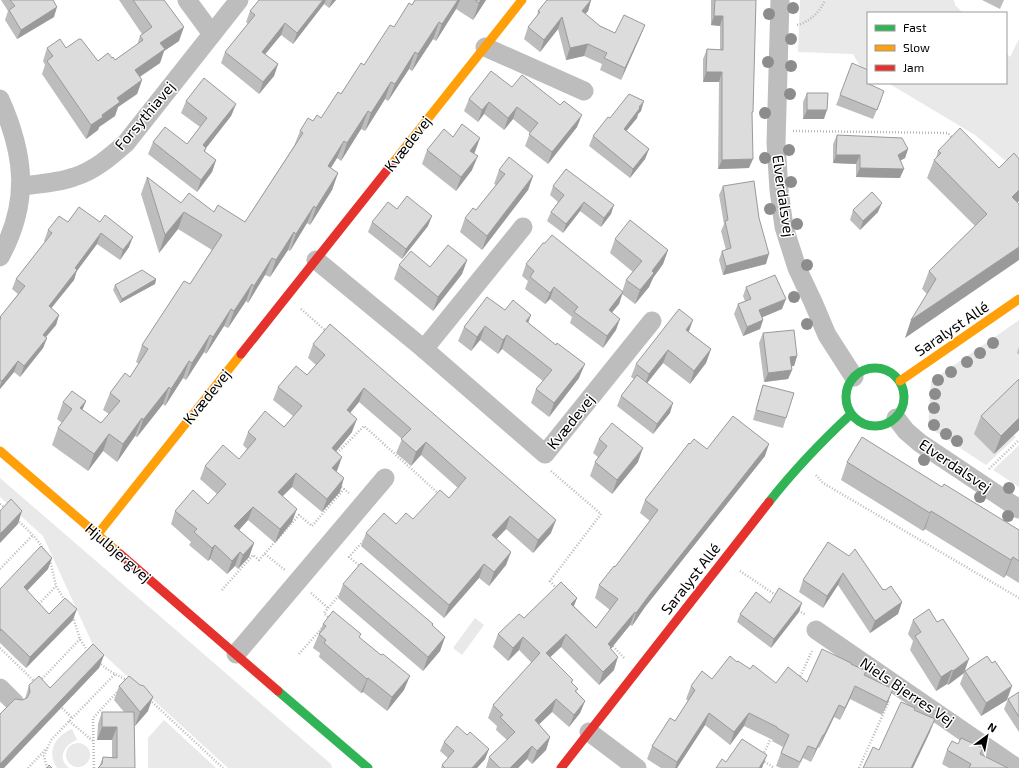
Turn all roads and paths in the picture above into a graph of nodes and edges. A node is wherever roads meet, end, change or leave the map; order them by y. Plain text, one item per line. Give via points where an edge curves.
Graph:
1 (187, 0) edge
2 (239, 0) edge
3 (522, 0) edge
4 (780, 0) edge
5 (825, 0) edge
6 (779, 28) junction
7 (212, 34) junction
8 (485, 47) junction
9 (584, 91) dead end
10 (0, 99) edge
11 (793, 131) dead end
12 (954, 139) edge
13 (21, 186) junction
14 (523, 228) dead end
15 (0, 257) edge
16 (316, 260) junction
17 (287, 297) junction
18 (1019, 299) edge
19 (652, 321) dead end
20 (328, 333) edge
21 (424, 349) junction
22 (854, 377) junction
23 (900, 381) junction
24 (851, 414) junction
25 (896, 418) junction
26 (1019, 440) edge
27 (0, 451) edge
28 (545, 454) junction
29 (331, 459) edge
30 (804, 461) junction
31 (385, 478) dead end
32 (980, 482) junction
33 (344, 489) edge
34 (436, 497) edge
35 (0, 504) edge
36 (5, 509) edge
37 (1019, 509) edge
38 (289, 515) edge
39 (16, 519) edge
40 (295, 520) junction
41 (33, 535) junction
42 (97, 535) junction
43 (367, 536) edge
44 (724, 560) junction
45 (0, 569) edge
46 (359, 571) edge
47 (56, 586) junction
48 (222, 590) dead end
49 (342, 591) edge
50 (560, 592) edge
51 (1019, 598) edge
52 (783, 600) edge
53 (790, 604) edge
54 (67, 605) edge
55 (36, 607) edge
56 (70, 611) edge
57 (818, 632) junction
58 (80, 639) junction
59 (606, 640) edge
60 (0, 648) edge
61 (236, 654) junction
62 (299, 654) dead end
63 (93, 656) edge
64 (98, 662) edge
65 (637, 671) junction
66 (115, 674) junction
67 (797, 682) edge
68 (896, 685) junction
69 (0, 688) edge
70 (148, 699) edge
71 (15, 703) edge
72 (57, 703) edge
73 (72, 718) junction
74 (69, 721) junction
75 (774, 731) edge
76 (589, 732) junction
77 (93, 741) junction
78 (49, 745) junction
79 (28, 768) edge
80 (47, 768) edge
81 (94, 768) edge
82 (223, 768) edge
83 (368, 768) edge
84 (560, 768) edge
85 (636, 768) edge
86 (774, 768) edge
87 (859, 768) edge
88 (1017, 768) edge

1 - 7 street
2 - 7 street, Forsythiavej
3 - 8 street, Kvædevej
4 - 6 street, Elverdalsvej
5 - 6 path via 822,8 811,19 799,25
6 - 22 street, Elverdalsvej via 776,143 784,226 797,268 827,335
7 - 13 street, Forsythiavej via 126,143 107,160 74,178
8 - 9 street
8 - 16 street, Kvædevej
10 - 13 street via 16,141
11 - 12 path via 948,133
13 - 15 street via 18,211
14 - 21 street
16 - 17 street, Kvædevej
16 - 21 street, Kvædevej
17 - 20 path
17 - 42 street, Kvædevej
18 - 23 street, Saralyst Allé
19 - 28 street, Kvædevej
21 - 28 street, Kvædevej
22 - 23 street via 873,368 883,369
22 - 24 street via 848,385 846,395
23 - 25 street via 904,389 904,404
24 - 25 street via 868,426 888,424
24 - 30 street, Saralyst Allé
25 - 32 street, Elverdalsvej via 920,443
26 - 32 path via 989,469
27 - 42 street, Hjulbjergvej
28 - 50 path via 547,467 601,514 550,581
29 - 34 path via 364,426 439,493
30 - 44 street, Saralyst Allé
30 - 51 path via 823,483
31 - 61 street
32 - 37 street, Elverdalsvej
33 - 40 path via 312,526 299,515
35 - 36 path
38 - 40 path
39 - 41 path
40 - 48 path via 259,560 253,554
41 - 45 path
41 - 47 path via 50,561
42 - 61 street, Hjulbjergvej
43 - 46 path via 349,557 362,568
44 - 52 path
44 - 65 street, Saralyst Allé
47 - 54 path
47 - 55 path
49 - 62 path via 324,613 331,619
53 - 57 path via 809,618
56 - 58 path
57 - 67 path
57 - 68 street, Niels Bjerres Vej
58 - 60 path via 37,684
58 - 63 path
59 - 65 path
61 - 83 street, Hjulbjergvej
64 - 66 path
65 - 76 street, Saralyst Allé
66 - 73 path
66 - 77 path via 129,681 93,718
68 - 87 path
68 - 88 street, Niels Bjerres Vej
69 - 71 street
70 - 82 path
72 - 73 path
73 - 74 path
74 - 77 path
74 - 78 path
75 - 86 path via 761,759
76 - 84 street, Saralyst Allé
76 - 85 street
77 - 81 path
78 - 79 path
78 - 80 path via 44,756

